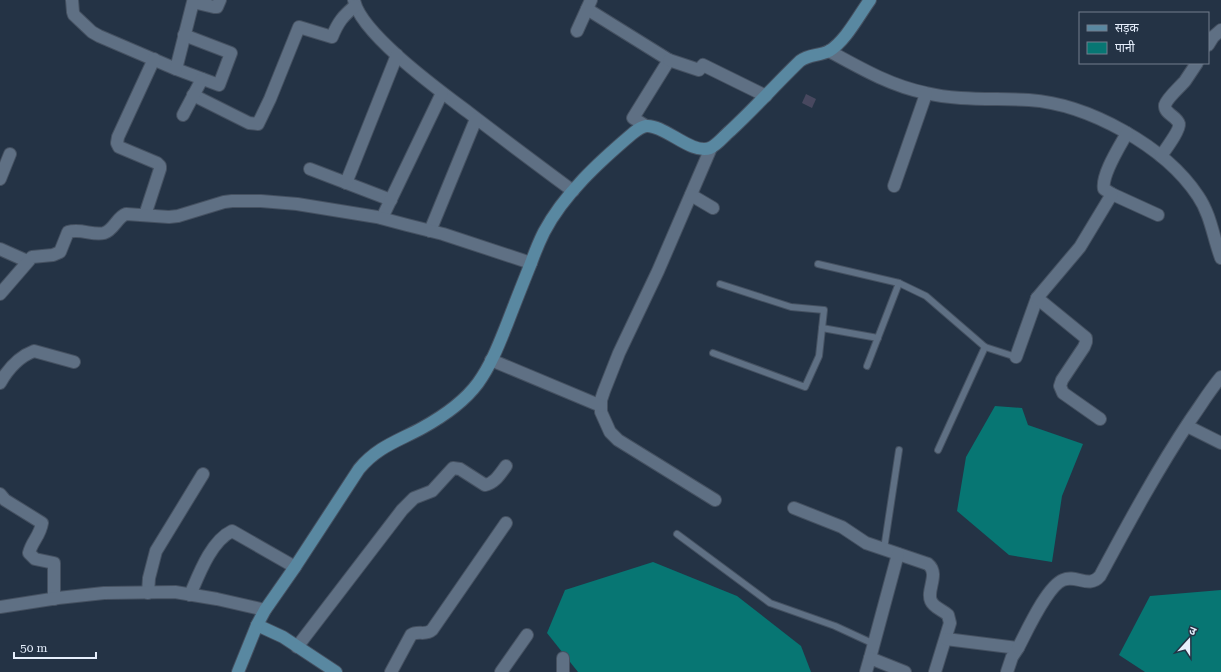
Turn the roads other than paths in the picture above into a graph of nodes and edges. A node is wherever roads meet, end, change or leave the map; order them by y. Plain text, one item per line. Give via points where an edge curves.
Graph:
1 (72, 0) edge
2 (220, 0) edge
3 (870, 0) edge
4 (355, 3) edge
5 (589, 4) edge
6 (1221, 30) edge
7 (577, 31) dead end
8 (184, 35) junction
9 (1209, 43) edge
10 (829, 51) junction
11 (397, 55) junction
12 (154, 60) junction
13 (669, 60) junction
14 (1196, 64) edge
15 (176, 69) junction
16 (202, 79) junction
17 (442, 93) junction
18 (926, 94) junction
19 (193, 95) junction
20 (766, 96) junction
21 (183, 115) dead end
22 (476, 119) junction
23 (646, 126) junction
24 (1127, 133) junction
25 (711, 148) junction
26 (10, 154) dead end
27 (1161, 156) junction
28 (310, 169) dead end
29 (0, 179) edge
30 (346, 182) junction
31 (894, 186) dead end
32 (573, 191) junction
33 (1112, 194) junction
34 (690, 195) junction
35 (391, 200) junction
36 (713, 208) dead end
37 (145, 215) junction
38 (1158, 215) dead end
39 (382, 218) junction
40 (430, 231) junction
41 (0, 249) edge
42 (1221, 258) edge
43 (27, 261) junction
44 (531, 263) junction
45 (818, 264) dead end
46 (899, 283) junction
47 (720, 284) dead end
48 (0, 294) edge
49 (1037, 298) junction
50 (822, 328) junction
51 (878, 338) junction
52 (985, 347) junction
53 (713, 353) dead end
54 (1016, 357) joint
55 (492, 360) junction
56 (74, 362) dead end
57 (5, 366) edge
58 (867, 366) dead end
59 (1221, 377) edge
60 (0, 383) edge
61 (601, 406) junction
62 (1100, 419) dead end
63 (1187, 426) junction
64 (1221, 443) edge
65 (899, 450) dead end
66 (938, 450) dead end
67 (506, 466) dead end
68 (203, 474) dead end
69 (0, 494) edge
70 (716, 500) dead end
71 (794, 508) dead end
72 (506, 523) dead end
73 (678, 534) dead end
74 (884, 549) junction
75 (898, 554) junction
76 (295, 567) junction
77 (148, 593) junction
78 (190, 595) junction
79 (54, 599) junction
80 (0, 607) edge
81 (265, 610) junction
82 (257, 625) junction
83 (527, 635) dead end
84 (946, 639) junction
85 (874, 644) junction
86 (297, 647) junction
87 (1018, 648) junction
88 (563, 658) dead end
89 (870, 658) junction
90 (238, 672) edge
91 (336, 672) edge
92 (391, 672) edge
93 (500, 672) edge
94 (563, 672) edge
95 (866, 672) edge
96 (905, 672) edge
97 (935, 672) edge
98 (1007, 672) edge

1 - 12 street via 74,14 92,32
2 - 8 street via 217,7 193,2
3 - 10 street via 843,38
4 - 11 street via 366,23
4 - 19 street via 344,15 332,37 299,27 258,124 249,123
5 - 7 street
5 - 13 street
6 - 9 street
8 - 15 street
8 - 16 street via 231,53 219,85
10 - 18 street via 883,79
10 - 20 street via 805,57
11 - 17 street
11 - 30 street
12 - 15 street
12 - 37 street via 117,143 119,147 160,166
13 - 20 street via 699,70 703,65
13 - 23 street via 632,118
14 - 27 street via 1166,102 1167,112 1179,124
15 - 16 street
16 - 19 street
17 - 22 street
17 - 35 street
18 - 24 street via 1042,102 1081,112
18 - 31 street
19 - 21 street
20 - 25 street
22 - 32 street
22 - 40 street
23 - 25 street via 656,128 698,148
23 - 32 street via 632,134
24 - 27 street
24 - 33 street via 1104,181 1104,189
25 - 34 street
26 - 29 street
27 - 42 street via 1184,178 1208,212
28 - 30 street
30 - 35 street
32 - 44 street via 556,211 543,233
33 - 38 street
33 - 49 street via 1080,247
34 - 36 street
34 - 61 street via 619,353
35 - 39 street
37 - 39 street via 178,216 224,202 261,201 297,204
37 - 43 street via 122,215 103,233 75,230 68,232 60,252 35,256
39 - 40 street
40 - 44 street
41 - 43 street
43 - 48 street
44 - 55 street
45 - 46 lane
46 - 51 lane
46 - 52 lane via 926,296
47 - 50 lane via 791,307 824,310
49 - 54 street
49 - 62 street via 1086,338 1084,347 1060,386 1063,393
50 - 51 lane
50 - 53 lane via 819,356 805,387
51 - 58 lane
52 - 54 lane
52 - 66 lane
55 - 61 street
55 - 76 street via 464,398 442,416 367,458
56 - 57 street via 34,351
57 - 60 street
59 - 63 street
61 - 70 street via 605,423 618,440
63 - 64 street
63 - 87 street via 1138,504 1100,576 1091,582 1064,579 1058,582 1046,597
65 - 74 lane
67 - 86 street via 496,480 485,485 460,469 453,468 432,491 414,498 394,519
68 - 77 street via 156,551
69 - 79 street via 5,500 42,523 41,532 30,547 29,553 35,559 54,563
71 - 74 street via 832,523 866,543
72 - 92 street via 432,630 425,634 418,632 411,635
73 - 85 lane via 770,603 835,626
74 - 75 street
75 - 84 street via 931,567 931,602 950,619
75 - 85 street
76 - 78 street via 232,531 221,538 212,550
76 - 81 street
77 - 78 street via 175,592
77 - 79 street via 104,593
78 - 81 street
79 - 80 street
81 - 82 street
82 - 86 street via 283,637
82 - 90 street
83 - 93 street
84 - 87 street
84 - 97 street
85 - 89 street
86 - 91 street
87 - 98 street
88 - 94 street
89 - 95 street
89 - 96 street

